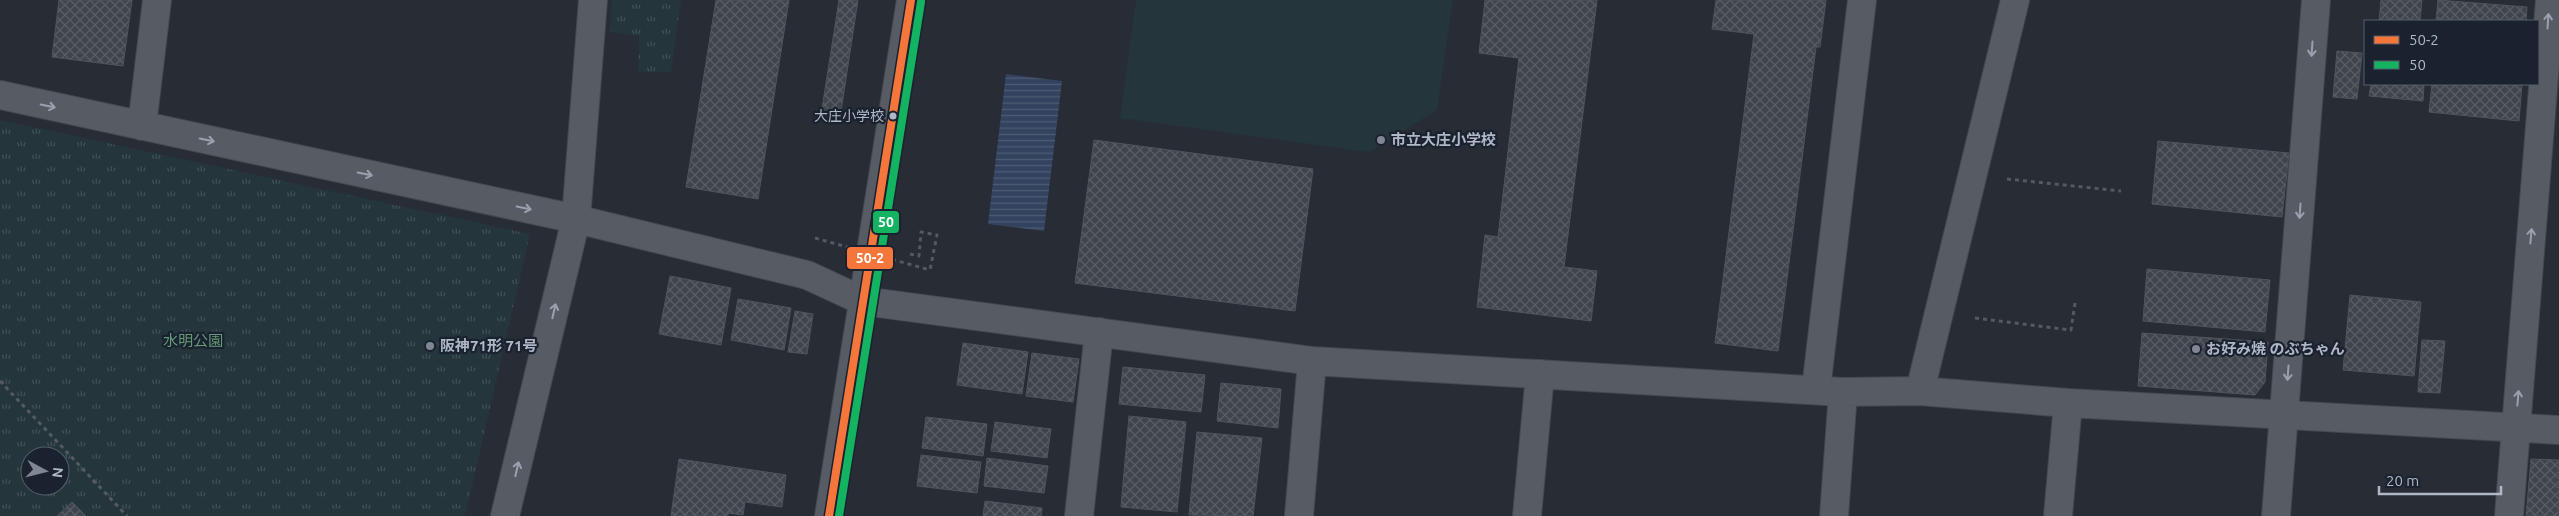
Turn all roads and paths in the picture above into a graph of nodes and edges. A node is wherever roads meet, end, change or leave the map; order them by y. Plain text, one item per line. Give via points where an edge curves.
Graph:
1 (157, 0) edge
2 (592, 0) edge
3 (910, 0) edge
4 (1862, 0) edge
5 (2015, 0) edge
6 (2316, 0) edge
7 (2550, 0) edge
8 (0, 96) edge
9 (142, 126) junction
10 (1973, 175) junction
11 (2120, 191) dead end
12 (576, 219) junction
13 (814, 238) dead end
14 (910, 254) dead end
15 (863, 301) junction
16 (2075, 303) dead end
17 (1939, 313) junction
18 (1099, 332) junction
19 (1312, 361) junction
20 (1540, 374) junction
21 (0, 381) edge
22 (1816, 389) junction
23 (1843, 392) junction
24 (1920, 392) junction
25 (2068, 403) junction
26 (2284, 415) junction
27 (2516, 428) junction
28 (2559, 430) edge
29 (127, 516) edge
30 (506, 516) edge
31 (829, 516) edge
32 (1080, 516) edge
33 (1299, 516) edge
34 (1527, 516) edge
35 (1834, 516) edge
36 (2058, 516) edge
37 (2276, 516) edge
38 (2509, 516) edge

1 - 9 street
2 - 12 street
3 - 15 street
4 - 22 street
5 - 10 street
6 -> 26 street
27 -> 7 street
8 -> 9 street
9 -> 12 street
10 - 11 path
10 - 17 street
12 - 15 street via 807,275
30 -> 12 street
13 - 14 path, bridge via 930,270 937,235 921,232 919,256
15 - 18 street
15 - 31 street
16 - 17 path via 2071,330
17 - 24 street
18 - 19 street
18 - 32 street
19 - 20 street
19 - 33 street
20 - 22 street
20 - 34 street
21 - 29 path
22 - 23 street
23 - 24 street
23 - 35 street
24 - 25 street
25 - 26 street
25 - 36 street
26 - 27 street
26 - 37 street
27 - 28 street
27 - 38 street

